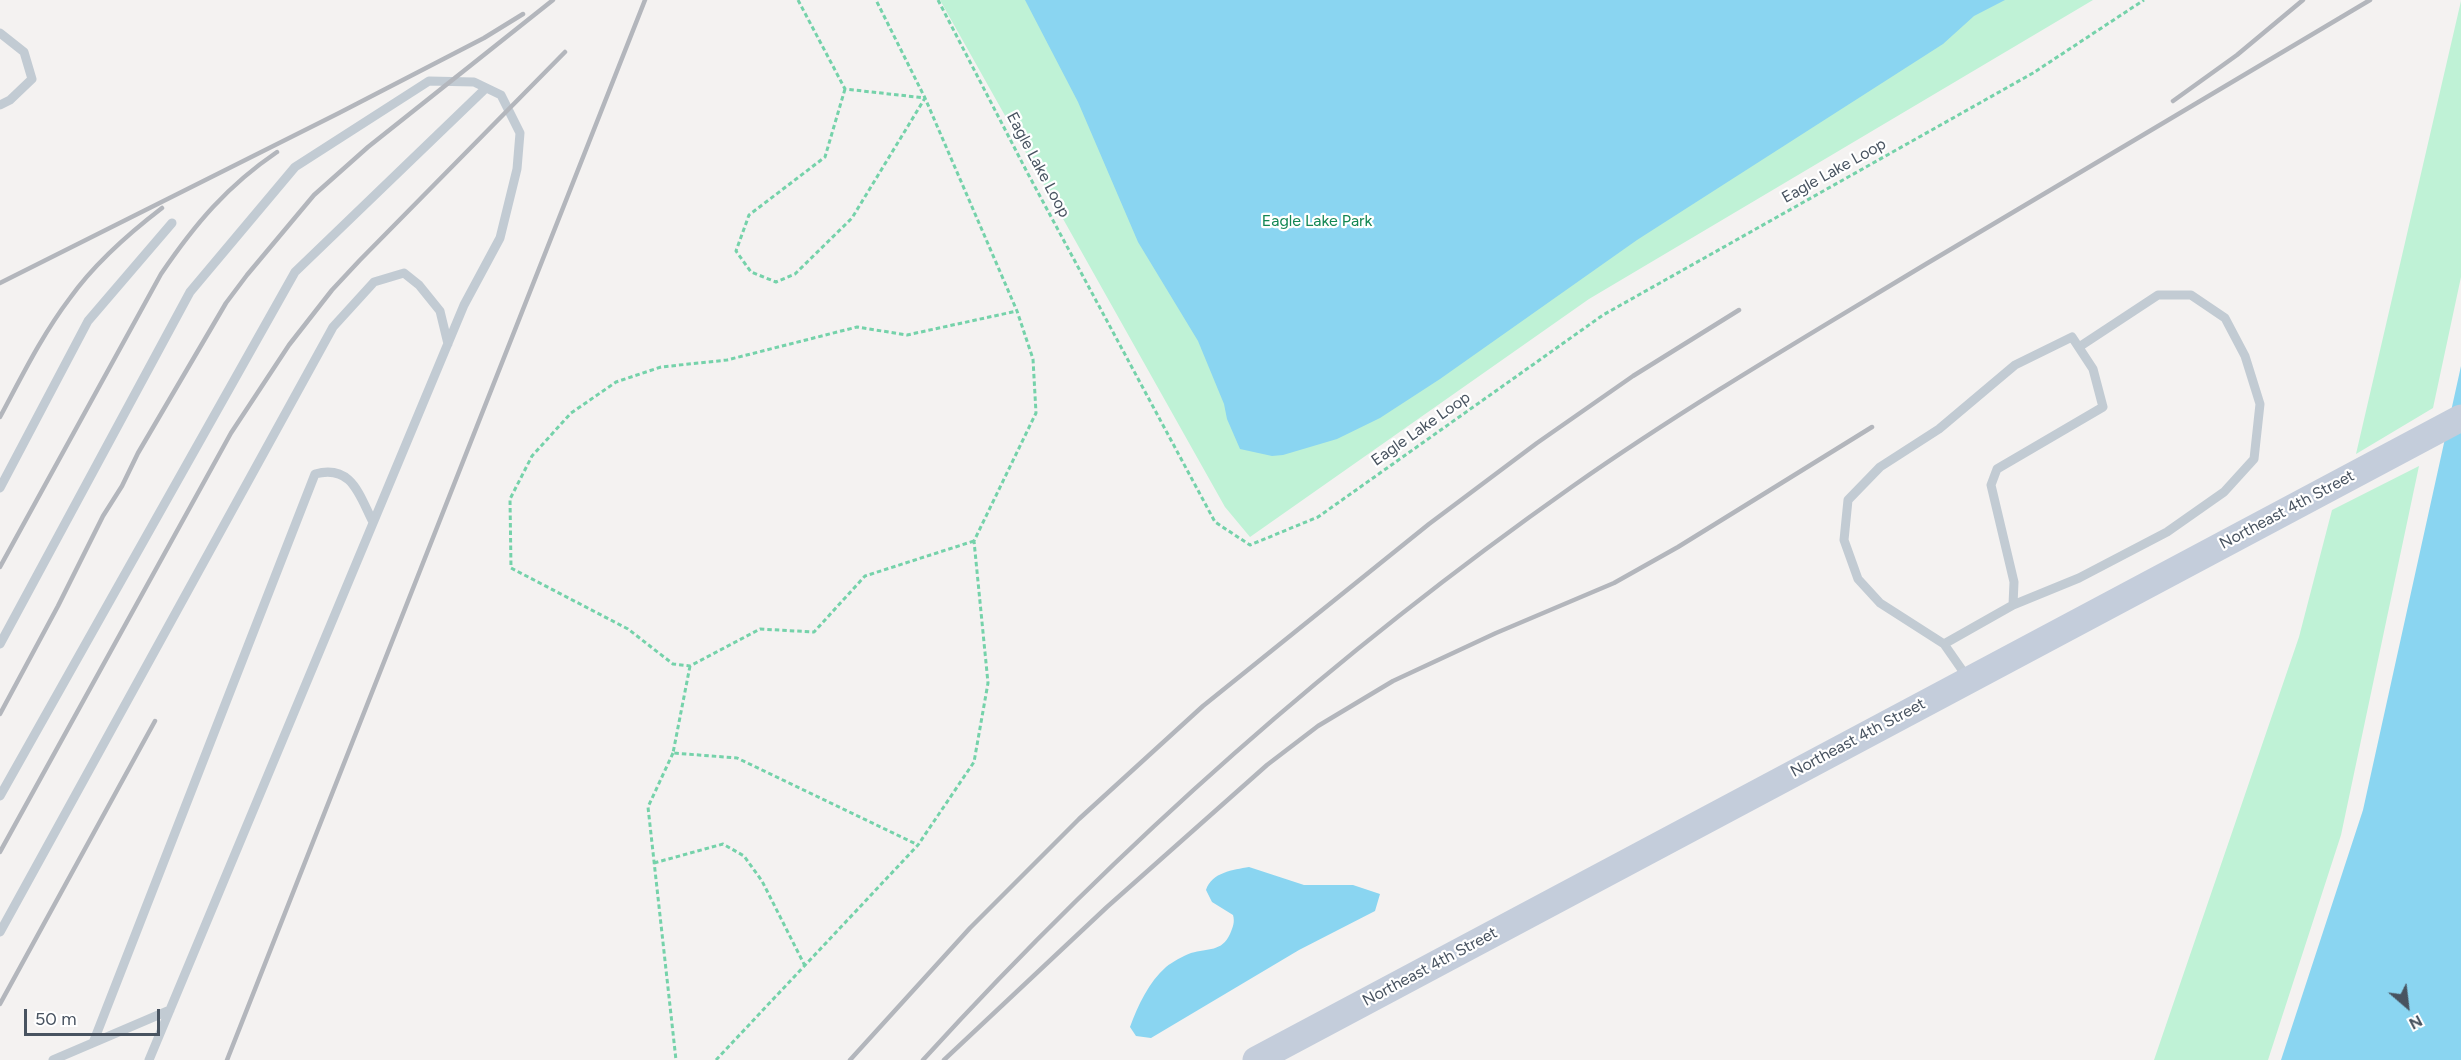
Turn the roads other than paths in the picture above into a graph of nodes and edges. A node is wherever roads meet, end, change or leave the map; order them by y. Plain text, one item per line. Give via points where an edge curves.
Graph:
1 (0, 33) edge
2 (486, 88) junction
3 (0, 105) edge
4 (172, 223) dead end
5 (448, 344) junction
6 (2079, 347) junction
7 (2461, 418) edge
8 (0, 488) edge
9 (373, 522) junction
10 (2013, 604) junction
11 (0, 644) edge
12 (1944, 644) junction
13 (1968, 679) junction
14 (0, 796) edge
15 (0, 932) edge
16 (170, 1010) junction
17 (93, 1043) junction
18 (53, 1060) edge
19 (149, 1060) edge
20 (1256, 1060) edge

1 - 3 lane via 24,52 32,79
2 - 5 lane via 501,95 520,133 516,169 500,238
2 - 11 lane via 474,82 429,81 295,167 190,292
2 - 14 lane via 295,272
4 - 8 lane via 88,321
5 - 9 lane
5 - 15 lane via 440,311 404,273 374,282 333,327
6 - 10 lane via 2093,369 2103,407 1997,469 1991,485 2014,582
6 - 10 lane via 2158,296 2191,295 2226,318 2246,356 2260,405 2254,459 2224,492 2167,532 2079,578
6 - 12 lane via 2072,337 2014,365 1939,429 1880,467 1848,500 1844,540 1858,579 1880,603
7 - 13 street, Northeast 4th Street
9 - 16 lane
9 - 17 lane via 355,487 344,475 328,470 315,474
10 - 12 lane
12 - 13 lane
13 - 20 street, Northeast 4th Street
16 - 17 lane
16 - 19 lane
17 - 18 lane

